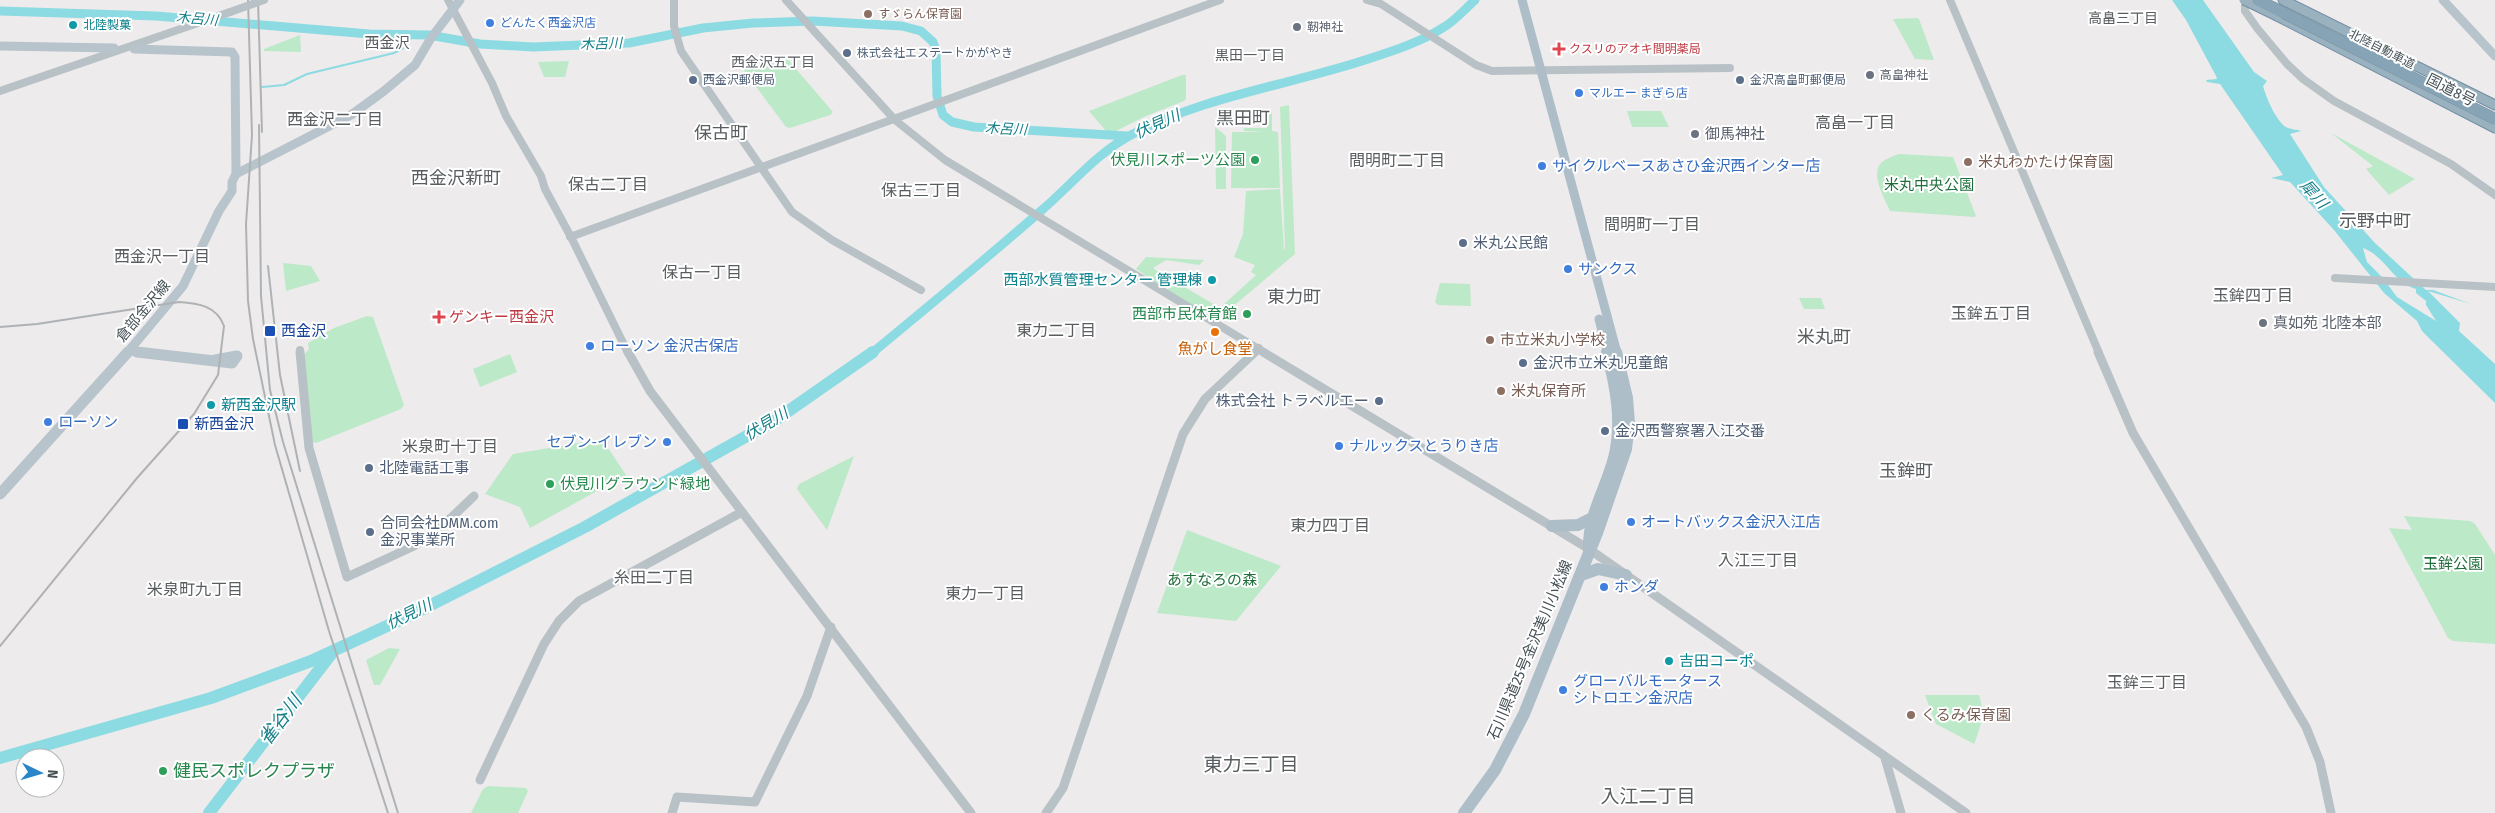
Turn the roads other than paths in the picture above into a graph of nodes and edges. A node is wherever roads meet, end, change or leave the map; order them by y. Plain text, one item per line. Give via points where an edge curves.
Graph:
1 (264, 0) edge
2 (448, 0) edge
3 (460, 0) edge
4 (674, 0) edge
5 (786, 0) edge
6 (1220, 0) edge
7 (1367, 0) edge
8 (1516, 0) edge
9 (1522, 0) edge
10 (1950, 0) edge
11 (2258, 0) edge
12 (2268, 0) edge
13 (2283, 0) edge
14 (2442, 0) edge
15 (2245, 1) edge
16 (453, 10) junction
17 (798, 15) joint
18 (0, 46) edge
19 (114, 48) dead end
20 (134, 48) dead end
21 (2390, 53) junction
22 (2495, 56) edge
23 (1534, 57) junction
24 (2368, 64) junction
25 (1730, 68) dead end
26 (1538, 72) junction
27 (0, 91) edge
28 (2495, 105) edge
29 (2495, 114) edge
30 (2495, 119) edge
31 (895, 120) junction
32 (2495, 128) edge
33 (763, 167) junction
34 (236, 174) junction
35 (2495, 195) edge
36 (570, 237) junction
37 (2334, 278) dead end
38 (2468, 285) joint
39 (2495, 287) edge
40 (921, 290) dead end
41 (1259, 348) junction
42 (300, 350) dead end
43 (129, 351) junction
44 (215, 360) dead end
45 (694, 449) joint
46 (0, 494) edge
47 (474, 496) dead end
48 (742, 512) junction
49 (1592, 518) junction
50 (1552, 526) junction
51 (1589, 549) junction
52 (1582, 575) junction
53 (1626, 575) junction
54 (831, 627) junction
55 (1885, 758) junction
56 (480, 780) dead end
57 (672, 813) edge
58 (971, 813) edge
59 (1046, 813) edge
60 (1464, 813) edge
61 (1901, 813) edge
62 (1966, 813) edge
63 (2331, 813) edge

1 - 27 street, bridge
2 - 16 street
3 - 16 main road
4 - 33 street via 672,14 680,51
5 - 17 street
6 - 31 street
7 - 26 street via 1381,4 1476,65 1492,71
8 - 23 main road
9 - 23 main road
10 - 63 street via 2133,433 2306,727 2320,762
11 - 30 highway, 北陸自動車道, bridge
12 - 29 highway, 北陸自動車道
13 - 21 highway, 国道8号
14 - 22 main road
15 - 24 highway, 国道8号, bridge
15 - 35 street via 2246,10 2257,28 2303,79 2334,101 2451,164
16 - 34 main road via 413,68 358,110
16 - 36 street
17 - 31 street
18 - 19 main road
20 - 34 main road via 232,52 235,57
21 - 24 highway
21 - 28 highway, 国道8号
23 - 26 main road, 石川県道25号金沢美川小松線
24 - 32 highway, 国道8号
25 - 26 street
26 - 49 main road, 石川県道25号金沢美川小松線 via 1618,393 1619,423 1614,457
26 - 51 main road, 石川県道25号金沢美川小松線 via 1627,398 1626,449
31 - 33 street
31 - 41 street via 945,160
33 - 36 street
33 - 40 street via 774,189 806,224
34 - 43 main road, 倉部金沢線 via 232,191 218,211 183,286
36 - 45 street via 634,365
37 - 38 street
38 - 39 street
41 - 50 street
41 - 59 street via 1205,398 1183,434 1063,788
42 - 47 street via 309,448 347,577 414,546
43 - 44 main road
43 - 46 main road, 倉部金沢線
45 - 48 street
48 - 54 street
48 - 56 street via 566,611 538,658
49 - 50 main road via 1573,527
49 - 51 main road, 石川県道25号金沢美川小松線 via 1587,533
50 - 51 street
51 - 52 main road, 石川県道25号金沢美川小松線
51 - 53 street
52 - 53 main road via 1594,568 1602,568
52 - 60 main road, 石川県道25号金沢美川小松線 via 1524,714 1494,770
53 - 55 street
54 - 57 street via 808,696 755,802 677,797
54 - 58 street
55 - 61 street
55 - 62 street

